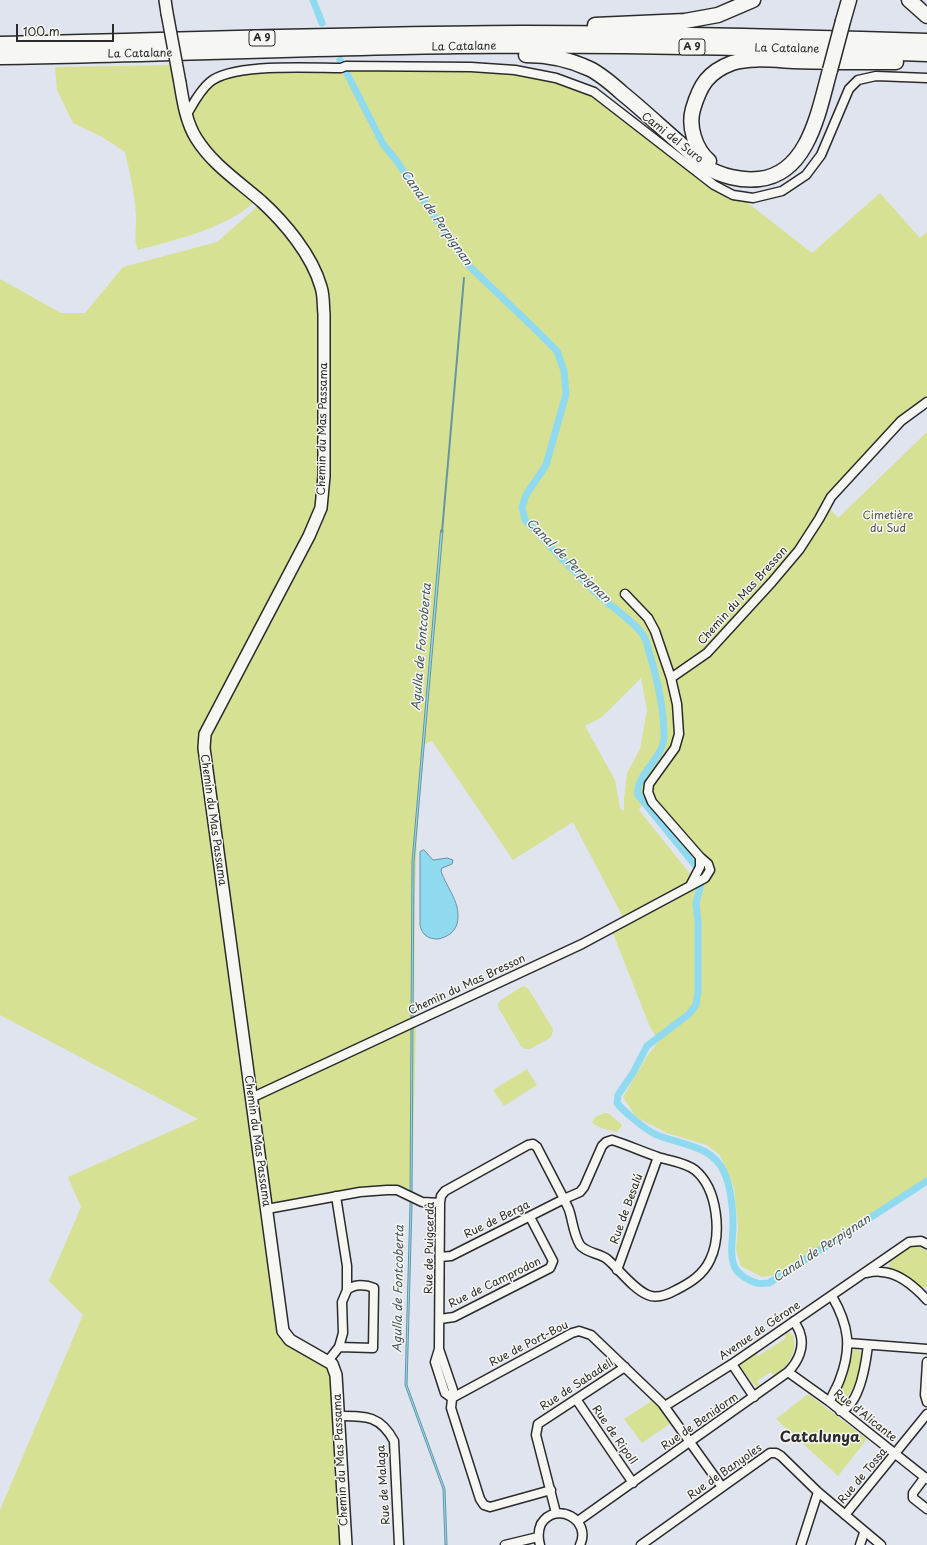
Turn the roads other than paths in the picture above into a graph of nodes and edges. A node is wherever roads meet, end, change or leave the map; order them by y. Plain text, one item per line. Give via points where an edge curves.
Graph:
1 (165, 0) edge
2 (753, 0) edge
3 (849, 0) edge
4 (909, 0) edge
5 (927, 16) edge
6 (524, 33) junction
7 (927, 41) edge
8 (0, 44) edge
9 (457, 46) junction
10 (927, 54) edge
11 (0, 57) edge
12 (927, 61) edge
13 (927, 78) edge
14 (187, 114) junction
15 (724, 175) junction
16 (927, 402) edge
17 (625, 594) dead end
18 (671, 678) junction
19 (251, 1098) junction
20 (658, 1157) junction
21 (336, 1196) junction
22 (564, 1200) junction
23 (440, 1203) junction
24 (267, 1208) junction
25 (530, 1216) junction
26 (927, 1244) edge
27 (440, 1257) junction
28 (618, 1270) junction
29 (865, 1273) junction
30 (347, 1290) junction
31 (832, 1296) junction
32 (927, 1300) edge
33 (440, 1319) junction
34 (794, 1321) junction
35 (848, 1343) junction
36 (868, 1345) junction
37 (339, 1347) junction
38 (927, 1349) edge
39 (328, 1361) junction
40 (927, 1362) edge
41 (732, 1364) junction
42 (625, 1367) junction
43 (788, 1372) junction
44 (754, 1397) junction
45 (452, 1398) junction
46 (576, 1399) junction
47 (830, 1402) junction
48 (927, 1402) edge
49 (665, 1406) junction
50 (840, 1411) junction
51 (927, 1414) edge
52 (338, 1416) junction
53 (690, 1442) junction
54 (896, 1454) junction
55 (926, 1478) edge
56 (633, 1483) junction
57 (722, 1487) junction
58 (551, 1490) junction
59 (818, 1492) junction
60 (927, 1509) edge
61 (556, 1513) junction
62 (845, 1515) junction
63 (578, 1522) junction
64 (864, 1532) junction
65 (539, 1541) edge
66 (346, 1545) edge
67 (399, 1545) edge
68 (505, 1545) edge
69 (580, 1545) edge
70 (641, 1545) edge
71 (800, 1545) edge
72 (860, 1545) edge
73 (881, 1545) edge

1 - 14 street, Chemin du Mas Passama, bridge
2 - 6 highway via 718,15 685,21 548,26
3 - 15 highway, bridge via 818,113 802,152 777,174 764,178 741,179
4 - 5 highway
6 - 7 highway, La Catalane / A 9 via 777,36
6 - 8 highway, La Catalane / A 9
9 - 10 highway, La Catalane / A 9 via 645,46
9 - 11 highway, La Catalane / A 9
9 - 15 highway via 481,54 557,58 591,70 630,99 706,167
12 - 15 highway via 858,63 755,60 734,62 717,71 698,92 692,113 692,129 696,143 706,159
13 - 14 street, Cami del Suro via 876,76 858,80 849,89 821,155 806,175 782,191 753,198 733,195 714,185 594,92 556,78 515,70 478,67 343,67 276,68 233,72 210,82 193,102
14 - 19 street, Chemin du Mas Passama via 195,137 216,164 262,202 294,236 316,270 322,289 324,314 324,476 321,508 309,536 205,734 204,748
16 - 18 street, Chemin du Mas Bresson via 901,421 831,497 799,550 712,647
17 - 18 street via 648,618
18 - 19 street, Chemin du Mas Bresson via 677,704 679,734 675,748 649,784 648,792 652,802 708,864 710,870 705,878 582,944
19 - 24 street, Chemin du Mas Passama
20 - 22 street, Rue de Berga via 612,1140 606,1142 584,1187 580,1192
20 - 28 street, Rue de Besalú
20 - 28 street, Rue de Berga via 685,1164 701,1176 709,1190 715,1209 716,1228 710,1261 692,1282 664,1296 655,1297 642,1292
21 - 23 street via 398,1190 422,1202
21 - 24 street
21 - 30 street via 347,1266
22 - 23 street, Rue de Puigcerdà via 537,1147 533,1144 445,1191
22 - 25 street, Rue de Berga
22 - 28 street, Rue de Berga via 581,1245 606,1258
23 - 27 street, Rue de Puigcerdà
24 - 39 street, Chemin du Mas Passama via 283,1331 290,1340
25 - 27 street, Rue de Berga via 451,1256
25 - 33 street, Rue de Camprodon via 553,1261 550,1268 454,1317
26 - 29 street, Avenue de Gérone via 921,1241 909,1242
27 - 33 street, Rue de Puigcerdà
29 - 31 street, Avenue de Gérone
29 - 32 street via 883,1272 898,1277 914,1287
30 - 37 street via 342,1302 343,1333
30 - 37 street via 351,1286 360,1285 374,1288 373,1348
31 - 34 street, Avenue de Gérone
31 - 35 street via 844,1321
33 - 45 street, Rue de Puigcerdà via 439,1349 435,1362 445,1393
34 - 41 street, Avenue de Gérone
34 - 43 street, Rue de Benidorm via 800,1334 801,1345 799,1357
35 - 36 street
35 - 47 street via 846,1359
36 - 38 street
36 - 50 street via 864,1374 858,1390 850,1406
37 - 39 street
39 - 52 street, Chemin du Mas Passama via 332,1364 336,1376
40 - 48 street
41 - 44 street
41 - 49 street, Avenue de Gérone
42 - 45 street, Rue de Port-Bou via 591,1335 579,1331
42 - 46 street, Rue de Sabadell
42 - 49 street, Rue de Port-Bou
43 - 44 street, Rue de Benidorm
43 - 47 street, Rue d'Alicante
44 - 53 street, Rue de Benidorm
45 - 58 street via 451,1408 484,1505 490,1507
46 - 56 street, Rue de Ripoll
46 - 58 street, Rue de Sabadell via 542,1420 536,1428
47 - 50 street, Rue d'Alicante
49 - 53 street, Rue de Port-Bou
50 - 54 street, Rue d'Alicante
51 - 54 street, Rue de Tossa
52 - 66 street, Chemin du Mas Passama
52 - 67 street, Rue de Malaga via 370,1418 382,1424 394,1441
53 - 56 street, Rue de Benidorm
53 - 57 street, Rue de Port-Bou
54 - 55 street, Rue d'Alicante
54 - 62 street, Rue de Tossa
55 - 60 street via 913,1493 913,1498
56 - 63 street, Rue de Benidorm
57 - 59 street, Rue de Banyoles via 770,1453 776,1453
57 - 70 street, Rue de Banyoles
58 - 61 street, Rue de Sabadell
59 - 62 street, Rue de Banyoles
59 - 71 street
61 - 63 street via 568,1514
61 - 65 street via 543,1521
62 - 64 street, Rue de Tossa
63 - 69 street via 583,1535
64 - 72 street
64 - 73 street, Rue de Tossa
65 - 68 street

